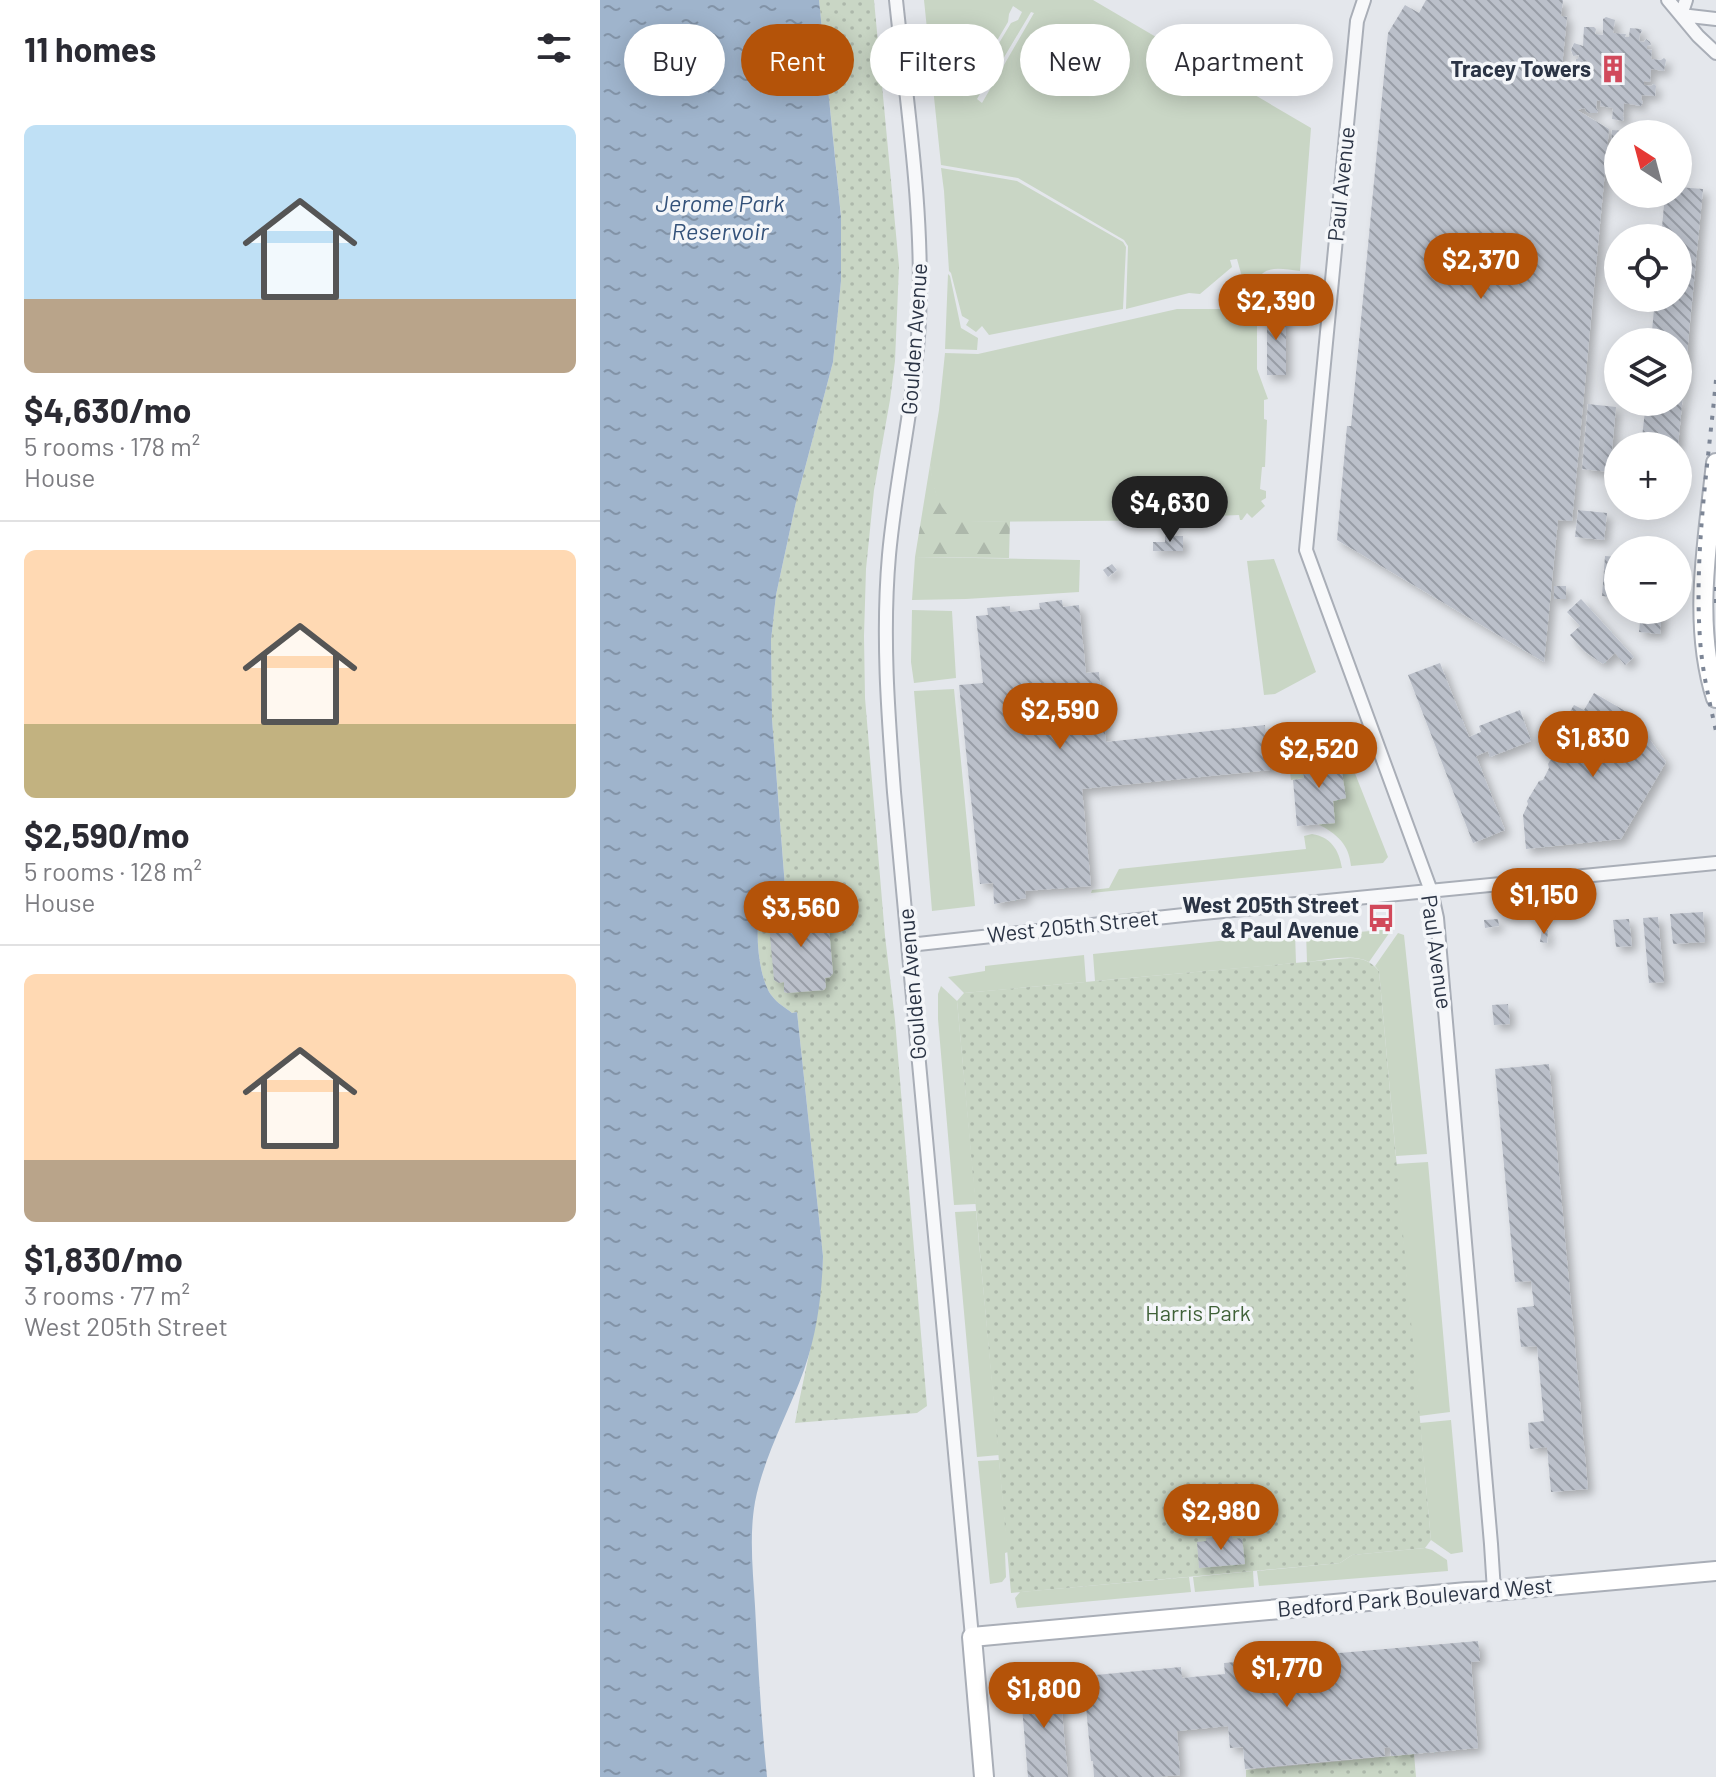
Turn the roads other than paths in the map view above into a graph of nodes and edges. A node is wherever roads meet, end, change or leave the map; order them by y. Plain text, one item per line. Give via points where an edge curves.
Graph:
1 (896, 0) edge
2 (1364, 0) edge
3 (1668, 0) edge
4 (1686, 0) edge
5 (1681, 15) junction
6 (1716, 19) edge
7 (1716, 53) edge
8 (1716, 463) edge
9 (1712, 667) edge
10 (1716, 698) edge
11 (1716, 863) edge
12 (1431, 891) junction
13 (909, 945) junction
14 (1716, 1571) edge
15 (1494, 1591) junction
16 (972, 1637) junction
17 (984, 1777) edge

1 - 13 street, Goulden Avenue via 920,245 917,354 892,523 886,618 888,716
2 - 12 street, Paul Avenue via 1357,21 1306,550
3 - 5 street
4 - 5 street
5 - 6 street
5 - 7 street
8 - 9 street via 1703,596
9 - 10 street
11 - 12 street, West 205th Street
12 - 13 street, West 205th Street
12 - 15 street, Paul Avenue via 1440,943
13 - 16 street, Goulden Avenue
14 - 15 street, Bedford Park Boulevard West
15 - 16 street, Bedford Park Boulevard West
16 - 17 street, Goulden Avenue

